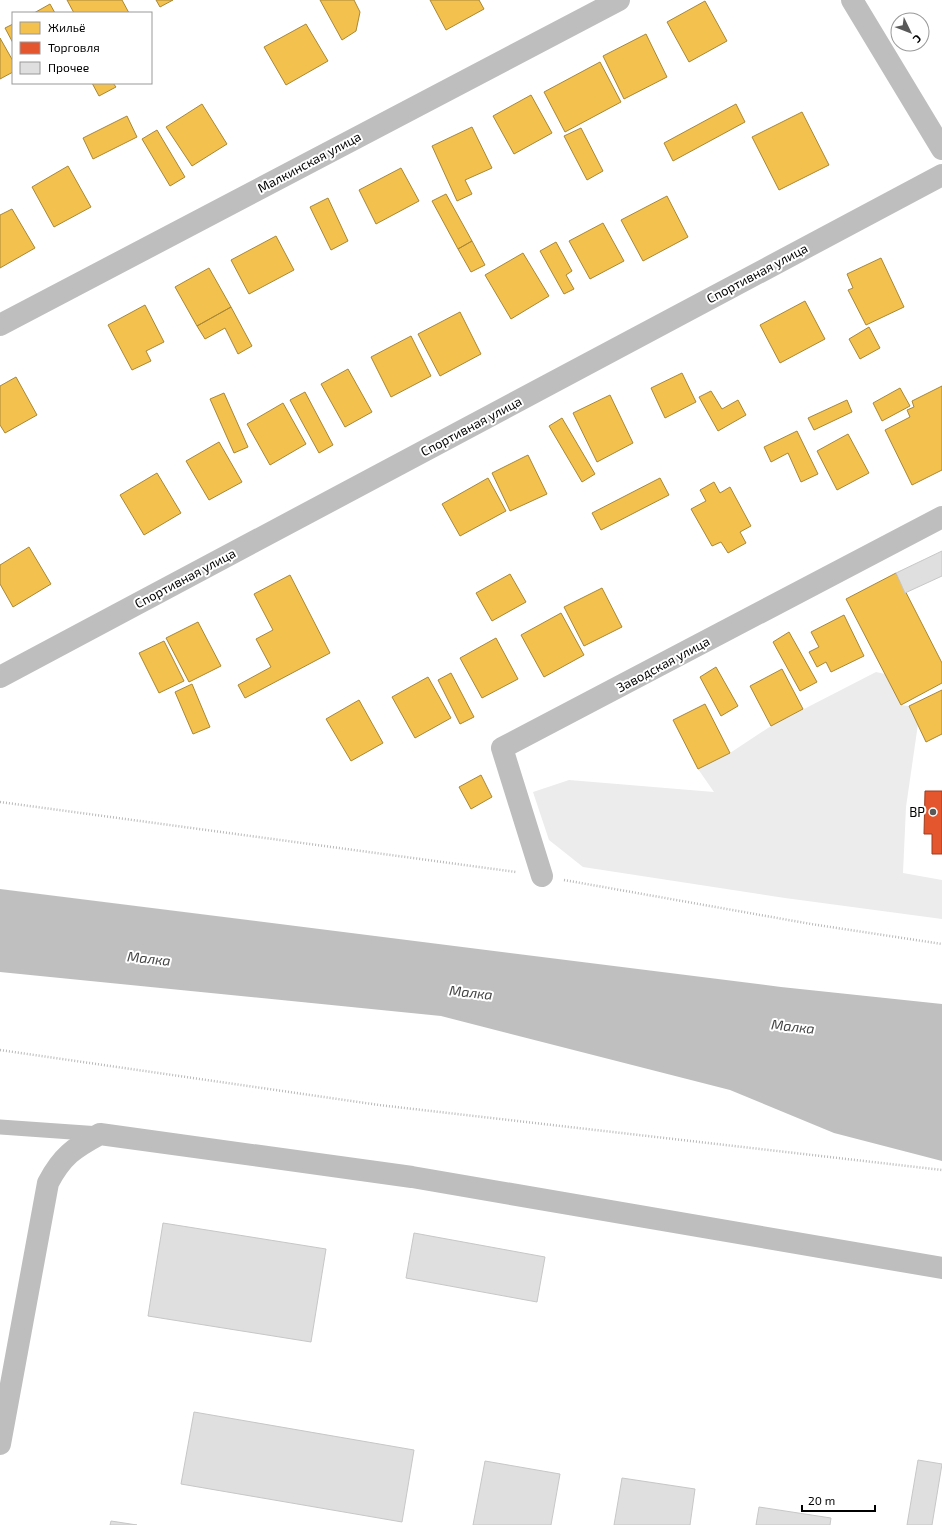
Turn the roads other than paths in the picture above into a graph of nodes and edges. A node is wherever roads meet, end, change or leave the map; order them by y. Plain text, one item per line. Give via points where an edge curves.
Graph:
1 (619, 0) edge
2 (852, 0) edge
3 (942, 149) edge
4 (942, 175) edge
5 (0, 325) edge
6 (942, 517) edge
7 (0, 677) edge
8 (542, 876) road end
9 (0, 1127) edge
10 (100, 1134) junction
11 (942, 1268) edge
12 (0, 1444) edge

1 - 5 street, Малкинская улица
2 - 3 street
4 - 7 street, Спортивная улица
6 - 8 street, Заводская улица via 502,748
9 - 10 lane
10 - 11 street via 412,1177
10 - 12 street via 71,1151 56,1167 48,1183

